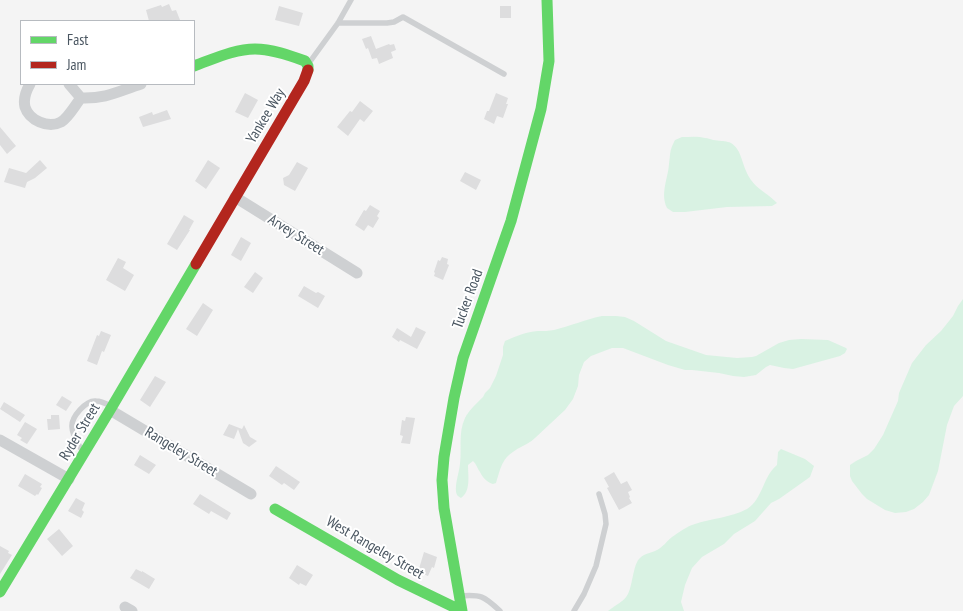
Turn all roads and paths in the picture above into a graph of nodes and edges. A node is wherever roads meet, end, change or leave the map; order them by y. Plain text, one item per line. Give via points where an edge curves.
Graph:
1 (351, 0) edge
2 (548, 0) edge
3 (338, 23) junction
4 (308, 65) junction
5 (195, 66) edge
6 (504, 74) dead end
7 (30, 85) edge
8 (69, 85) edge
9 (138, 85) edge
10 (81, 98) junction
11 (235, 197) junction
12 (357, 274) dead end
13 (184, 286) joint
14 (111, 408) junction
15 (0, 440) edge
16 (84, 454) junction
17 (69, 480) junction
18 (251, 494) dead end
19 (599, 494) dead end
20 (275, 509) dead end
21 (0, 592) edge
22 (459, 596) junction
23 (462, 611) edge
24 (500, 611) edge
25 (574, 611) edge

1 - 3 lane
2 - 22 street, Tucker Road via 549,60 541,109 511,221 463,358 444,457 444,508
3 - 4 lane
3 - 6 lane via 387,23 403,17
4 - 5 street via 299,59 255,49
4 - 11 street, Yankee Way via 304,81
7 - 10 street via 25,105 28,113 44,124 61,122
8 - 10 street
9 - 10 street via 100,98
11 - 12 street, Arvey Street
11 - 13 street, Yankee Way
13 - 14 street, Ryder Street
14 - 16 street, Ryder Street
14 - 16 lane via 95,400 86,403 73,418 73,434
14 - 18 street, Rangeley Street
15 - 17 street
16 - 17 street, Ryder Street
17 - 21 street, Ryder Street
19 - 25 lane via 606,524 596,566
20 - 23 street, West Rangeley Street via 398,580
22 - 23 street, Tucker Road
22 - 24 lane via 485,598

